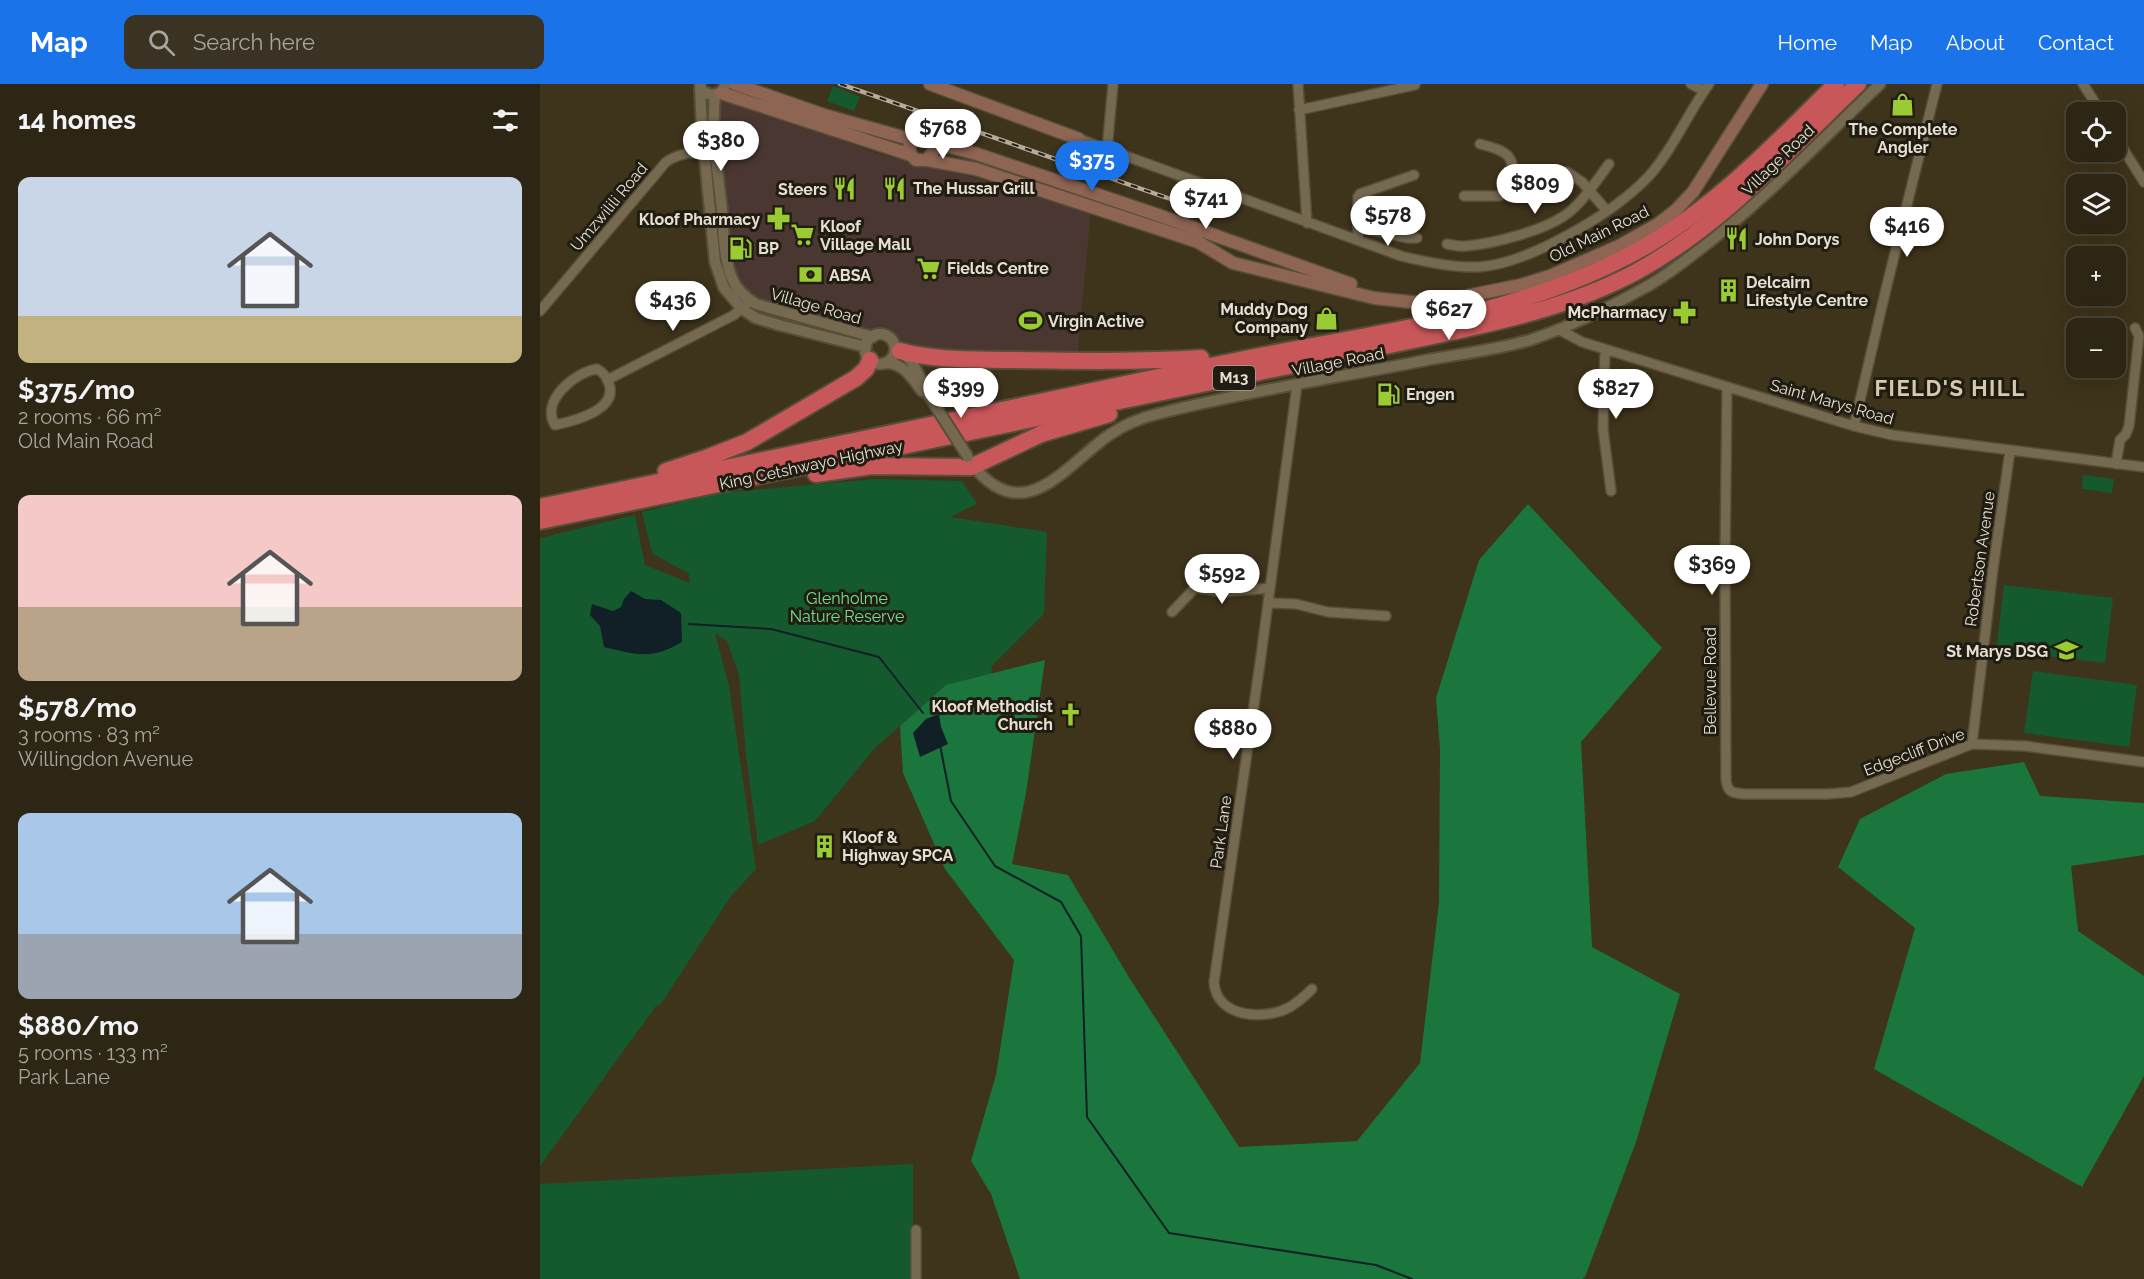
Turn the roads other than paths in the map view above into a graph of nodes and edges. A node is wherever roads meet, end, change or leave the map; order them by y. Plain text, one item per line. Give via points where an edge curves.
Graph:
1 (735, 84) edge
2 (930, 84) edge
3 (1113, 84) edge
4 (1298, 84) edge
5 (1691, 84) edge
6 (1762, 84) edge
7 (1836, 84) edge
8 (1858, 84) edge
9 (1880, 84) edge
10 (1937, 84) edge
11 (2083, 84) edge
12 (1415, 85) edge
13 (700, 86) edge
14 (1706, 88) edge
15 (720, 91) edge
16 (2094, 102) edge
17 (1299, 110) junction
18 (1066, 134) junction
19 (1079, 139) junction
20 (913, 140) junction
21 (932, 142) junction
22 (1480, 144) dead end
23 (1107, 150) junction
24 (1074, 151) junction
25 (704, 153) junction
26 (2126, 153) edge
27 (910, 155) junction
28 (717, 160) junction
29 (927, 160) junction
30 (1610, 164) dead end
31 (1067, 172) junction
32 (1414, 175) dead end
33 (1050, 179) junction
34 (2144, 182) edge
35 (1076, 188) junction
36 (1513, 189) junction
37 (1589, 191) junction
38 (1464, 196) dead end
39 (1607, 211) junction
40 (1307, 223) junction
41 (1358, 227) junction
42 (1417, 238) dead end
43 (1358, 240) junction
44 (1241, 244) junction
45 (1447, 244) dead end
46 (1263, 252) junction
47 (1238, 264) junction
48 (1266, 274) junction
49 (1382, 297) junction
50 (750, 301) junction
51 (742, 309) junction
52 (540, 311) edge
53 (2135, 328) dead end
54 (1558, 329) junction
55 (873, 337) junction
56 (897, 350) junction
57 (1605, 350) junction
58 (873, 357) junction
59 (1250, 357) junction
60 (608, 380) junction
61 (1297, 385) junction
62 (1196, 386) junction
63 (1727, 387) junction
64 (930, 396) junction
65 (1854, 426) junction
66 (2010, 451) junction
67 (2116, 464) junction
68 (975, 466) junction
69 (2144, 467) edge
70 (711, 485) junction
71 (1611, 491) dead end
72 (561, 502) junction
73 (540, 507) edge
74 (540, 521) edge
75 (1270, 588) junction
76 (1268, 603) junction
77 (1172, 612) dead end
78 (1386, 616) dead end
79 (1972, 744) junction
80 (2144, 762) edge
81 (1731, 793) joint
82 (1312, 989) dead end
83 (916, 1230) dead end
84 (916, 1279) edge

1 - 20 main road via 817,113
2 - 18 main road
3 - 23 street
4 - 17 street
5 - 14 street
6 - 49 main road, Old Main Road via 1686,201 1638,236 1521,285 1420,303
7 - 59 highway, King Cetshwayo Highway / M13 via 1696,214 1598,271 1525,299
8 - 62 highway, King Cetshwayo Highway / M13 via 1718,216 1664,255 1597,290 1526,315
9 - 54 street, Village Road via 1714,239 1647,287
10 - 65 street
11 - 16 street
12 - 17 street
13 - 15 street via 708,95
13 - 25 street, Village Road
14 - 39 street via 1650,174
15 - 27 main road
15 - 28 street, Village Road via 713,118
17 - 40 street
18 - 19 main road
18 - 24 main road
19 - 23 street
19 - 24 main road
20 - 21 main road via 925,137
20 - 27 main road
21 - 29 main road via 934,150
21 - 33 main road, Old Main Road
22 - 36 street via 1508,154 1514,173
23 - 40 street
24 - 31 main road, bridge
25 - 28 street
25 - 51 street, Village Road via 718,274 729,296
25 - 52 street, Umzwilili Road via 677,156 666,162
26 - 34 street
27 - 29 main road
28 - 50 street, Village Road via 729,269 734,283
29 - 47 main road, Old Main Road via 976,169 1198,242 1226,261
30 - 37 street
31 - 33 main road
31 - 35 main road
32 - 41 street via 1360,194
33 - 35 main road, Old Main Road
35 - 44 main road, Old Main Road
36 - 37 street via 1556,172 1567,172
36 - 38 street via 1499,196
37 - 39 street
37 - 45 street via 1563,217 1531,231 1464,247
39 - 43 street via 1532,251 1477,267 1415,260
40 - 43 street
41 - 42 street
41 - 43 street
44 - 46 main road, Old Main Road
44 - 47 main road via 1247,255
46 - 48 main road via 1268,263
46 - 49 main road, Old Main Road
47 - 48 main road, Old Main Road
48 - 49 main road, Old Main Road
50 - 51 street
50 - 55 street, Village Road
51 - 58 street, Village Road via 756,318
51 - 60 street
53 - 67 street via 2139,336 2129,426 2120,440
54 - 57 street, Saint Marys Road
54 - 61 street, Village Road via 1522,342
55 - 56 street via 886,336
55 - 58 street via 868,341
56 - 58 street via 893,356
56 - 59 highway via 934,358 1068,361
56 - 64 street, Village Road via 912,362
57 - 63 street, Saint Marys Road
57 - 71 street via 1603,429
58 - 64 street, Village Road via 902,367
58 - 72 highway via 856,378 747,442
59 - 72 highway, King Cetshwayo Highway / M13
60 - 60 street via 597,369 566,381 552,394 546,406 547,417 555,425 590,414 611,394
61 - 68 street, Village Road via 1131,423 1107,437 1046,487 1007,490 995,485
61 - 75 street, Park Lane
62 - 68 highway via 1041,434
62 - 70 highway, King Cetshwayo Highway / M13
63 - 65 street, Saint Marys Road
63 - 81 street, Bellevue Road via 1726,786
64 - 68 street, Village Road, bridge
65 - 66 street, Saint Marys Road
66 - 67 street, Saint Marys Road
66 - 79 street, Robertson Avenue
67 - 69 street, Saint Marys Road
68 - 70 highway via 872,466 764,482
70 - 74 highway, King Cetshwayo Highway / M13
72 - 73 highway, King Cetshwayo Highway / M13
75 - 76 street, Park Lane
75 - 77 street via 1222,592 1195,588
76 - 78 street
76 - 82 street, Park Lane via 1214,990 1225,1005 1254,1015 1290,1007
79 - 80 street, Edgecliff Drive via 2025,746
79 - 81 street, Edgecliff Drive via 1851,792
83 - 84 street

